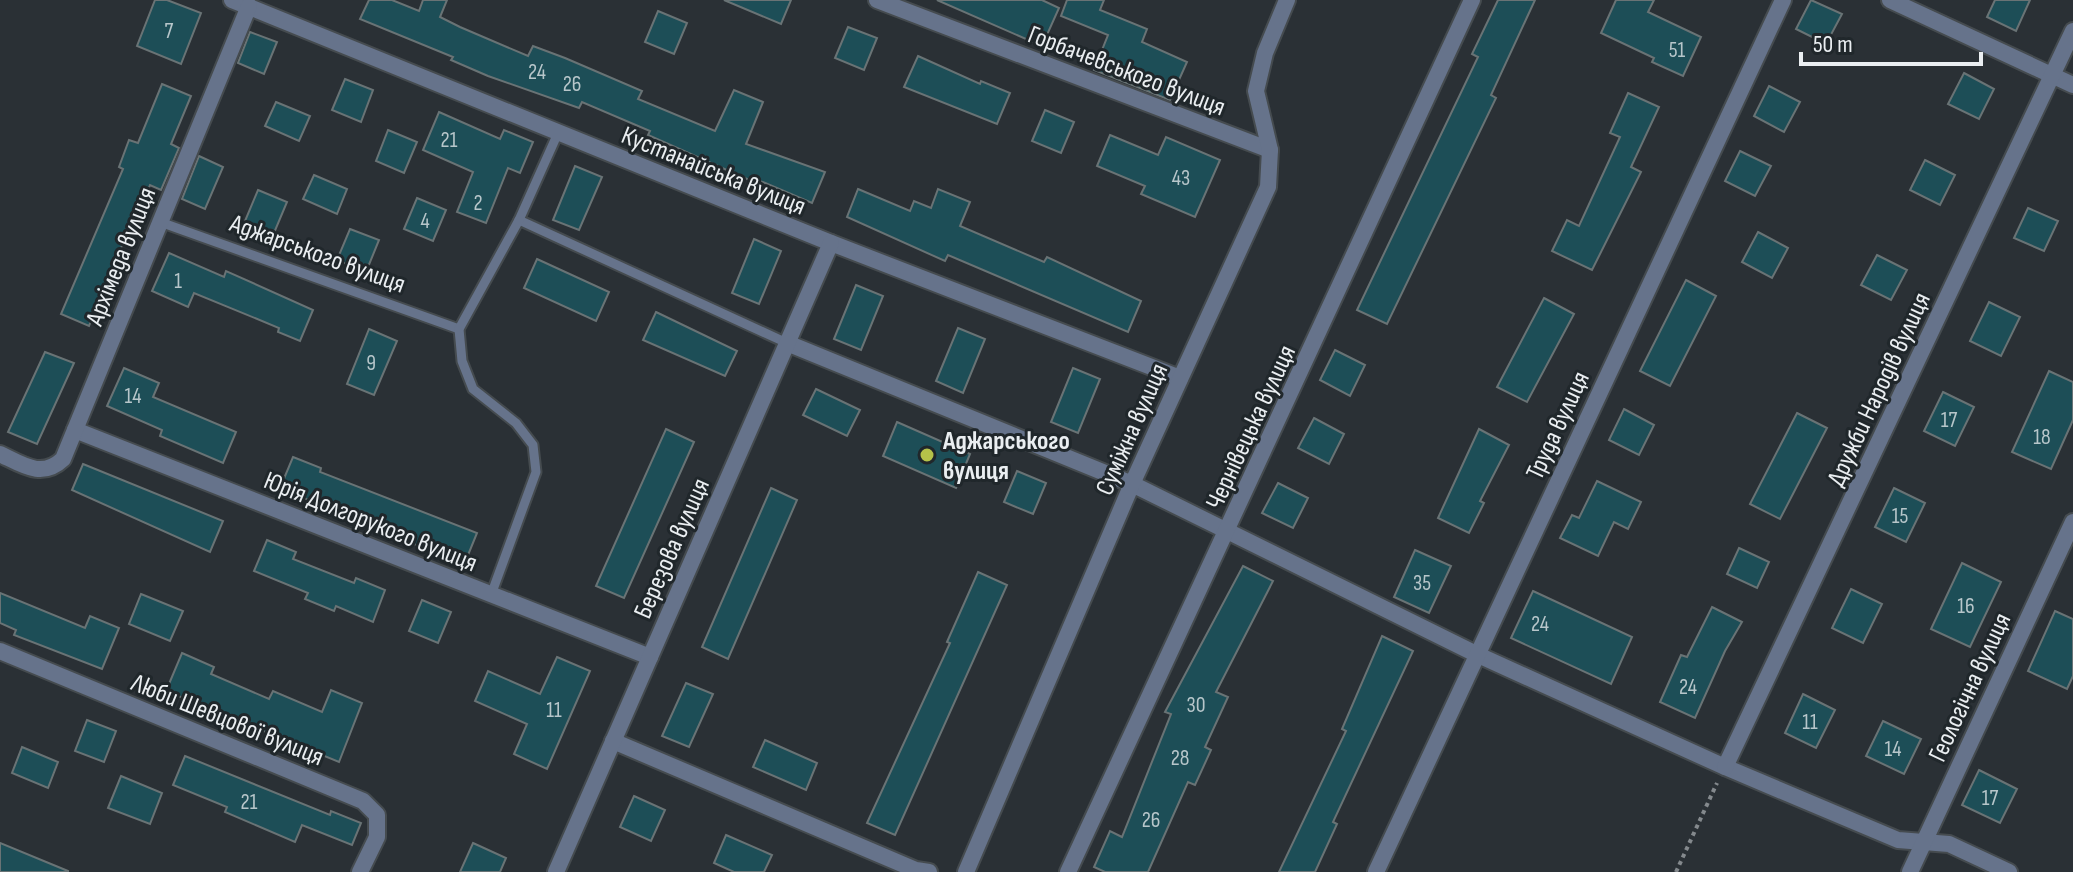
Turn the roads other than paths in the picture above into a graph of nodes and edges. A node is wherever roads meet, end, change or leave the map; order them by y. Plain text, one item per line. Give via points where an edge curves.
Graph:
1 (232, 0) edge
2 (877, 0) edge
3 (1287, 0) edge
4 (1472, 0) edge
5 (1783, 0) edge
6 (1890, 0) edge
7 (249, 6) junction
8 (2073, 31) edge
9 (2053, 76) junction
10 (2073, 85) edge
11 (558, 133) junction
12 (1270, 150) junction
13 (519, 220) junction
14 (160, 222) junction
15 (831, 243) junction
16 (459, 329) junction
17 (787, 343) junction
18 (1180, 378) junction
19 (75, 430) junction
20 (0, 454) edge
21 (1132, 484) junction
22 (2073, 522) edge
23 (1230, 529) junction
24 (491, 595) junction
25 (0, 651) edge
26 (1476, 654) junction
27 (650, 657) junction
28 (613, 741) junction
29 (1725, 767) junction
30 (1923, 843) junction
31 (360, 872) edge
32 (556, 872) edge
33 (929, 872) edge
34 (966, 872) edge
35 (1068, 872) edge
36 (1376, 872) edge
37 (1910, 872) edge
38 (2009, 872) edge

1 - 7 street, Кустанайська вулиця
2 - 12 street, Горбачевського вулиця
3 - 12 street, Суміжна вулиця via 1256,91
4 - 23 street, Чернівецька вулиця
5 - 26 street, Труда вулиця
6 - 9 street
7 - 11 street, Кустанайська вулиця
7 - 14 street, Архімеда вулиця
8 - 9 street, Дружби Народів вулиця
9 - 10 street
9 - 29 street, Дружби Народів вулиця
11 - 13 lane
11 - 15 street, Кустанайська вулиця
12 - 18 street, Суміжна вулиця via 1268,187
13 - 16 lane
13 - 17 lane
14 - 16 lane, Аджарського вулиця
14 - 19 street, Архімеда вулиця
15 - 17 street, Березова вулиця
15 - 18 street, Кустанайська вулиця
16 - 24 lane via 462,361 473,389 516,423 533,445 536,472
17 - 21 street
17 - 27 street, Березова вулиця
18 - 21 street, Суміжна вулиця
19 - 20 street, Архімеда вулиця via 63,459 52,470 37,471
19 - 24 street, Юрія Долгорукого вулиця
21 - 23 street
21 - 34 street, Суміжна вулиця
22 - 30 street, Геологічна вулиця
23 - 26 street
23 - 35 street, Чернівецька вулиця
24 - 27 street, Юрія Долгорукого вулиця
25 - 31 street, Люби Шевцової вулиця via 363,801 377,815 377,837
26 - 29 street
26 - 36 street, Труда вулиця
27 - 28 street, Березова вулиця
28 - 32 street, Березова вулиця
28 - 33 street
29 - 30 street via 1898,840
30 - 37 street, Геологічна вулиця
30 - 38 street via 1949,844

